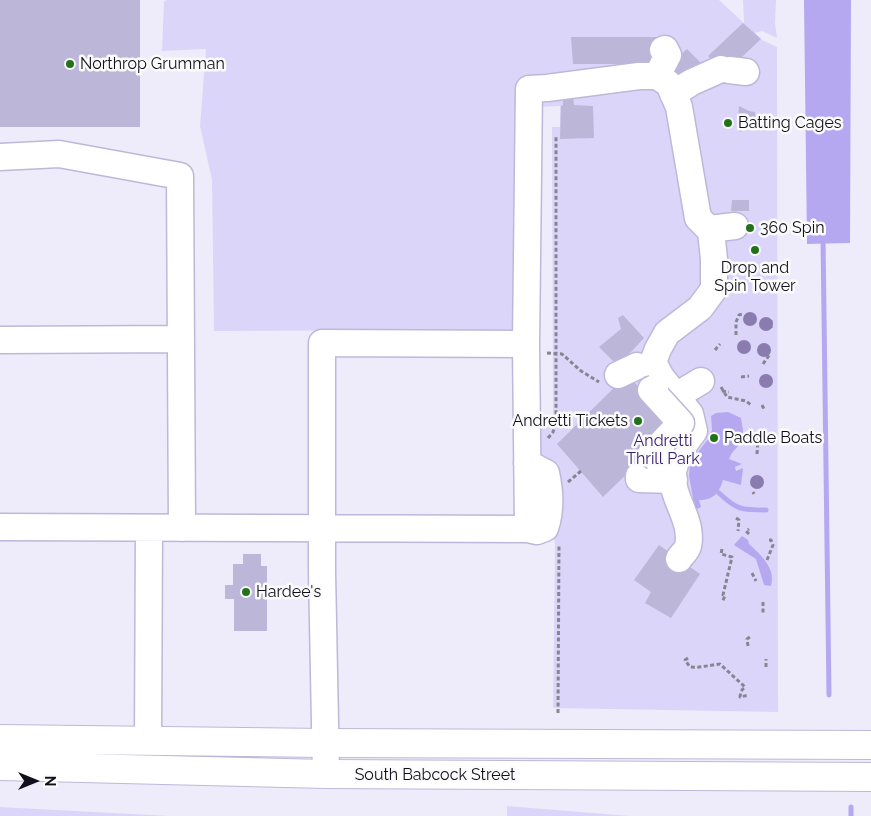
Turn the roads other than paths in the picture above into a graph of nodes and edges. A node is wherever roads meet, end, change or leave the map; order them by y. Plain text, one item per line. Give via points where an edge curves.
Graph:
1 (662, 50) dead end
2 (732, 71) dead end
3 (665, 85) junction
4 (0, 157) edge
5 (181, 339) junction
6 (0, 340) edge
7 (526, 349) junction
8 (649, 377) junction
9 (710, 382) road end
10 (674, 480) junction
11 (0, 526) edge
12 (149, 528) junction
13 (182, 528) junction
14 (322, 528) junction
15 (678, 559) dead end
16 (0, 739) edge
17 (148, 741) junction
18 (324, 743) junction
19 (871, 745) edge
20 (0, 766) edge
21 (326, 774) junction
22 (871, 777) edge

1 - 3 street via 665,49 668,55
2 - 3 street via 692,82
3 - 7 street via 640,76 529,89
3 - 8 street via 678,107 698,218 727,224 711,231 714,289 700,308 668,334 658,349
4 - 5 street via 59,154 180,176
5 - 6 street
5 - 13 street
7 - 14 street via 535,454 528,529
7 - 14 street via 322,343
8 - 9 street
8 - 10 street via 690,414 694,431 677,454
8 - 10 street, bridge via 651,390 682,423 651,454 648,467 639,479
10 - 15 street via 677,499 689,515 688,548
11 - 12 street
12 - 13 street
12 - 17 street
13 - 14 street
14 - 18 street
16 - 17 main road, South Babcock Street
17 - 18 main road, South Babcock Street
18 - 19 main road, South Babcock Street
18 - 21 street
20 - 21 main road, South Babcock Street
21 - 22 main road, South Babcock Street

